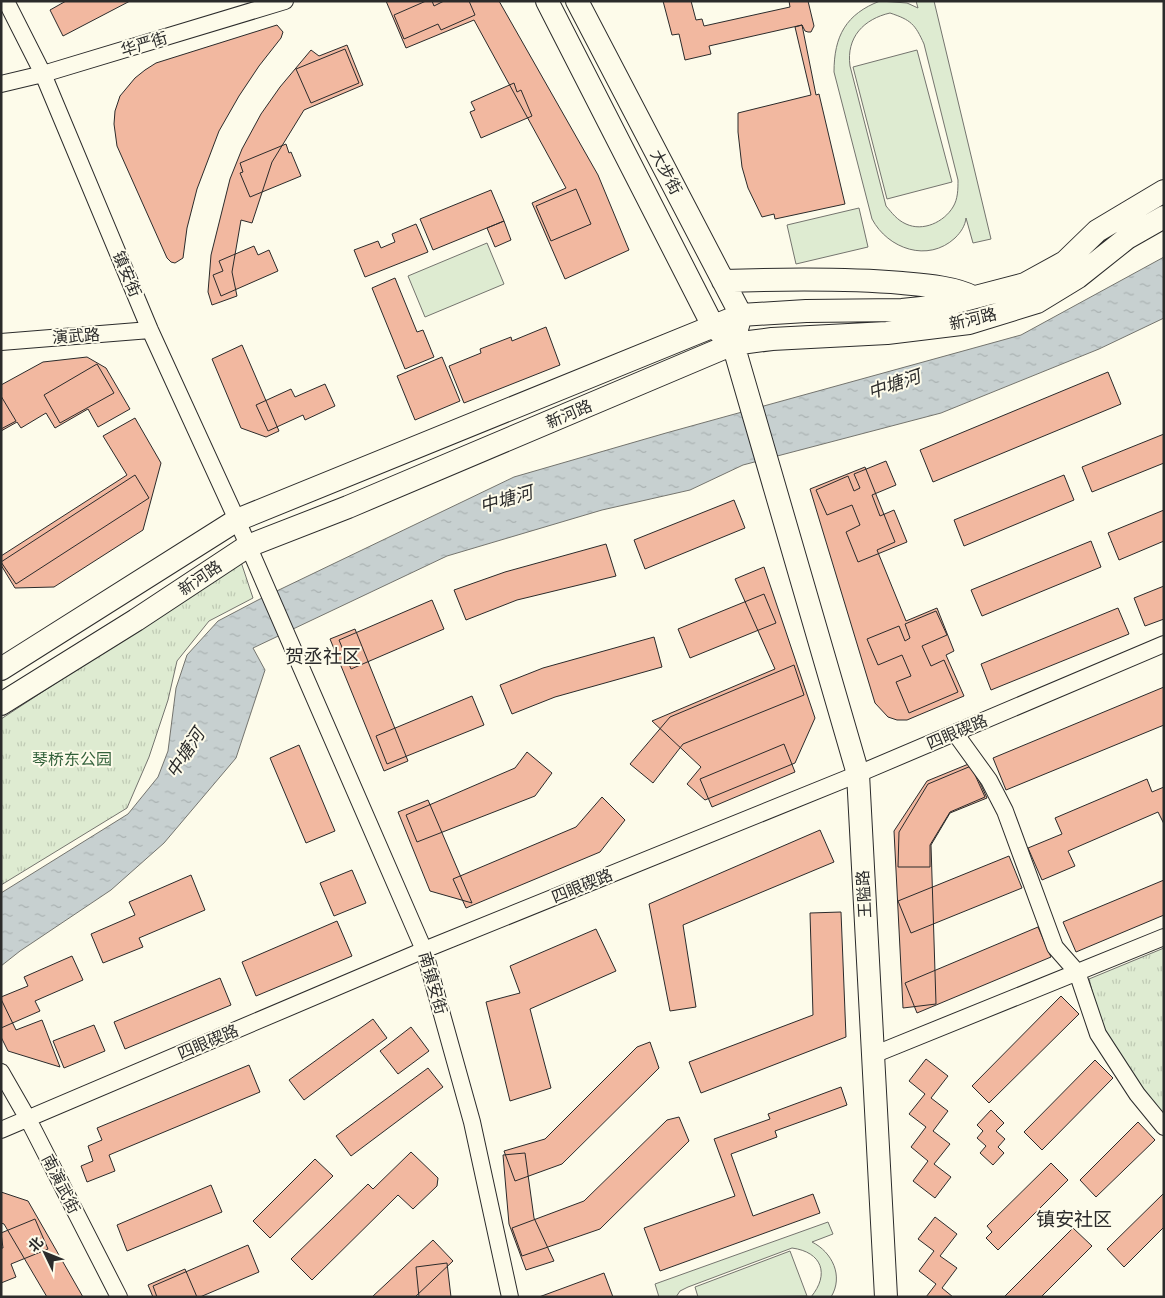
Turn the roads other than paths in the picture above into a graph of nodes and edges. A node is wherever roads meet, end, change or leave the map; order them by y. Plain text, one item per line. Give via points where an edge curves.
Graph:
1 (6, 1) edge
2 (285, 1) edge
3 (547, 1) edge
4 (577, 1) edge
5 (43, 74) junction
6 (1, 84) edge
7 (1164, 192) edge
8 (1164, 216) edge
9 (723, 281) junction
10 (974, 298) junction
11 (741, 314) junction
12 (713, 326) junction
13 (150, 330) junction
14 (1, 342) edge
15 (732, 344) junction
16 (237, 520) junction
17 (248, 546) junction
18 (1164, 644) edge
19 (1, 669) edge
20 (1, 704) edge
21 (955, 733) junction
22 (858, 774) junction
23 (1164, 937) edge
24 (424, 950) junction
25 (1077, 972) junction
26 (873, 1055) junction
27 (1, 1072) edge
28 (28, 1119) junction
29 (1164, 1128) edge
30 (1, 1130) edge
31 (119, 1297) edge
32 (510, 1297) edge
33 (886, 1297) edge

1 - 5 street, 镇安街
2 - 5 street, 华严街
3 - 12 main road, 大步街
4 - 9 main road, 大步街
5 - 6 street, 华严街
5 - 13 street, 镇安街
7 - 10 main road, 新河路 via 1097,231 1065,262 1025,284
8 - 15 main road, 新河路 via 1127,238 1078,277 1037,302 969,323 887,333
9 - 10 main road via 864,280 923,285
9 - 11 main road, 大步街
10 - 11 main road, 新河路 via 902,310
11 - 12 main road, 新河路
11 - 15 main road
12 - 15 main road, 大步街
12 - 16 main road, 新河路
13 - 14 street, 演武路
13 - 16 street, 镇安街
15 - 17 main road, 新河路 via 348,508
15 - 22 main road, 王隘路
16 - 17 street, 镇安街
16 - 19 main road, 新河路
17 - 20 main road, 新河路
17 - 24 street, 南镇安街
18 - 21 street, 四眼碶路
21 - 22 street, 四眼碶路
21 - 25 street via 997,795 1055,947
22 - 24 street, 四眼碶路
22 - 26 main road, 王隘路
23 - 25 street
24 - 28 street, 四眼碶路
24 - 32 street, 南镇安街 via 472,1122
25 - 26 street
25 - 29 street via 1098,1034 1137,1094
26 - 33 main road, 王隘路
27 - 28 street, 南演武街
28 - 30 street, 四眼碶路
28 - 31 street, 南演武街

